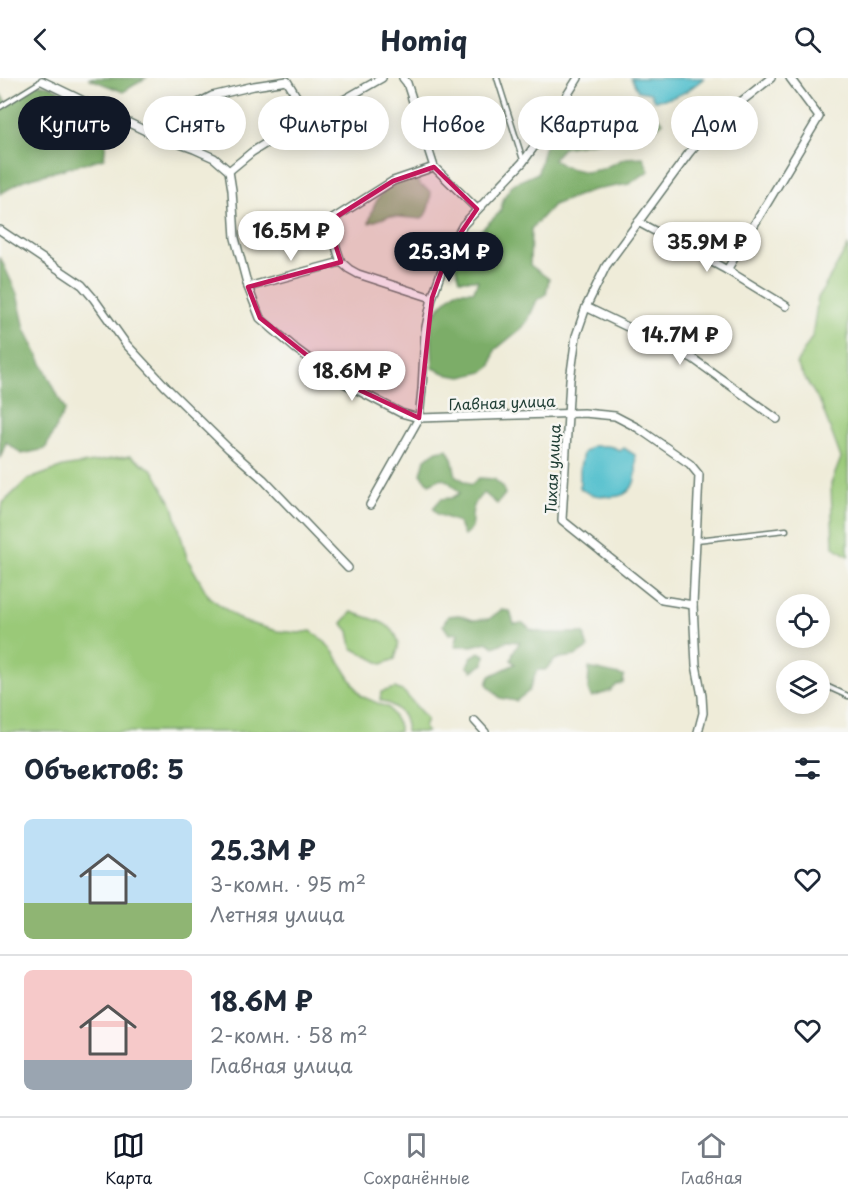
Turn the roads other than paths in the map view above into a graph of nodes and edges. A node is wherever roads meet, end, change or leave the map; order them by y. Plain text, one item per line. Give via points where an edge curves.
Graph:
1 (382, 78) edge
2 (403, 78) edge
3 (497, 78) edge
4 (578, 78) edge
5 (771, 78) edge
6 (790, 78) edge
7 (42, 81) joint
8 (212, 96) edge
9 (296, 96) edge
10 (350, 96) edge
11 (0, 107) edge
12 (143, 130) edge
13 (258, 148) edge
14 (196, 150) edge
15 (523, 162) junction
16 (434, 167) junction
17 (229, 171) junction
18 (477, 208) junction
19 (638, 222) junction
20 (0, 230) edge
21 (341, 262) junction
22 (727, 270) junction
23 (248, 287) junction
24 (432, 298) junction
25 (786, 306) dead end
26 (586, 307) junction
27 (568, 413) junction
28 (419, 418) junction
29 (777, 419) dead end
30 (370, 505) dead end
31 (786, 531) dead end
32 (696, 540) junction
33 (348, 568) dead end
34 (693, 605) junction
35 (830, 688) edge
36 (848, 696) edge
37 (475, 721) dead end
38 (485, 732) edge
39 (698, 732) edge

1 - 10 street
2 - 16 street
3 - 15 lane
4 - 15 street
5 - 19 street, Тихая улица via 714,123
6 - 22 street via 819,117
7 - 11 lane
7 - 12 street
8 - 9 street via 287,81
13 - 17 street
14 - 17 street
15 - 18 street
16 - 18 street
16 - 21 street via 393,181 328,222
17 - 23 street, Главная улица via 235,238
18 - 24 street via 449,249
19 - 22 street
19 - 26 street, Тихая улица via 606,266
20 - 33 street via 82,285 126,344 166,387 263,479
21 - 23 street
21 - 24 street via 358,274
22 - 25 street
23 - 28 street, Главная улица via 260,318 296,349 338,380 401,413
24 - 28 street via 425,332
26 - 27 street, Тихая улица via 576,336
26 - 29 street via 692,358
27 - 28 street, Главная улица
27 - 32 street, Главная улица via 615,416 690,464 699,475
27 - 34 street, Тихая улица via 562,520 662,600
28 - 30 street
31 - 32 lane
32 - 34 street, Главная улица
34 - 39 street, Главная улица via 696,665 704,713
35 - 36 lane
37 - 38 street

